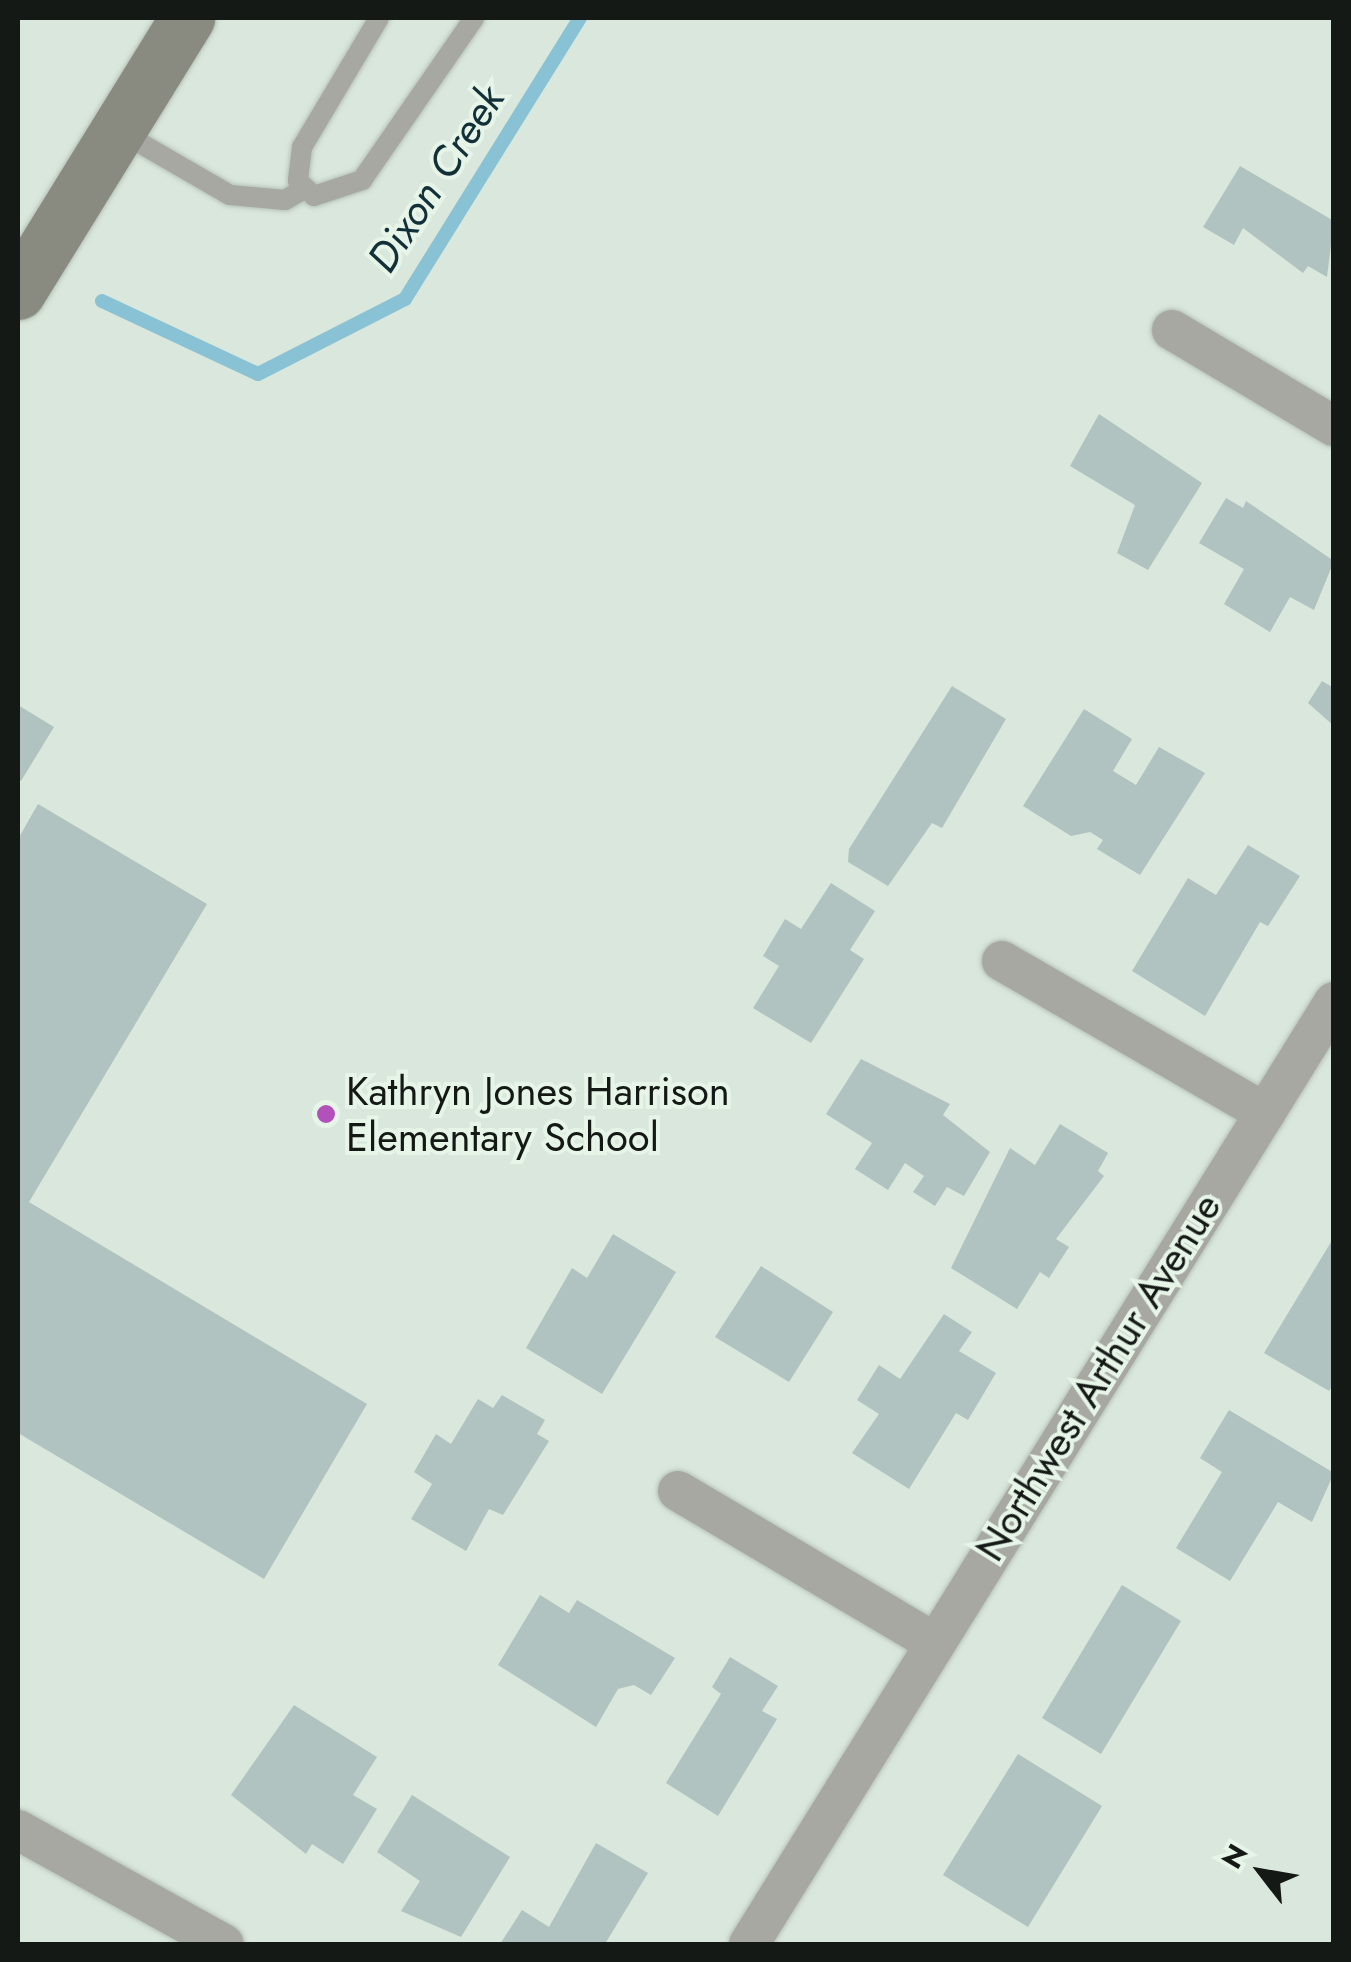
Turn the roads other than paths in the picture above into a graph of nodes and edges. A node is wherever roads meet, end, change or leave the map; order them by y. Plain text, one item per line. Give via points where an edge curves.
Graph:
1 (186, 18) edge
2 (378, 18) edge
3 (474, 18) edge
4 (117, 130) junction
5 (302, 190) junction
6 (18, 292) edge
7 (1172, 330) dead end
8 (1334, 426) edge
9 (1002, 960) dead end
10 (1334, 1002) edge
11 (1264, 1113) junction
12 (678, 1491) dead end
13 (932, 1641) junction
14 (18, 1830) edge
15 (224, 1944) edge
16 (749, 1944) edge

1 - 4 main road
2 - 5 lane via 302,146
3 - 5 lane via 362,180 324,196
4 - 5 lane via 230,194 285,200
4 - 6 main road
7 - 8 street
9 - 11 street
10 - 11 street, Northwest Arthur Avenue
11 - 13 street, Northwest Arthur Avenue
12 - 13 street
13 - 16 street, Northwest Arthur Avenue
14 - 15 street

